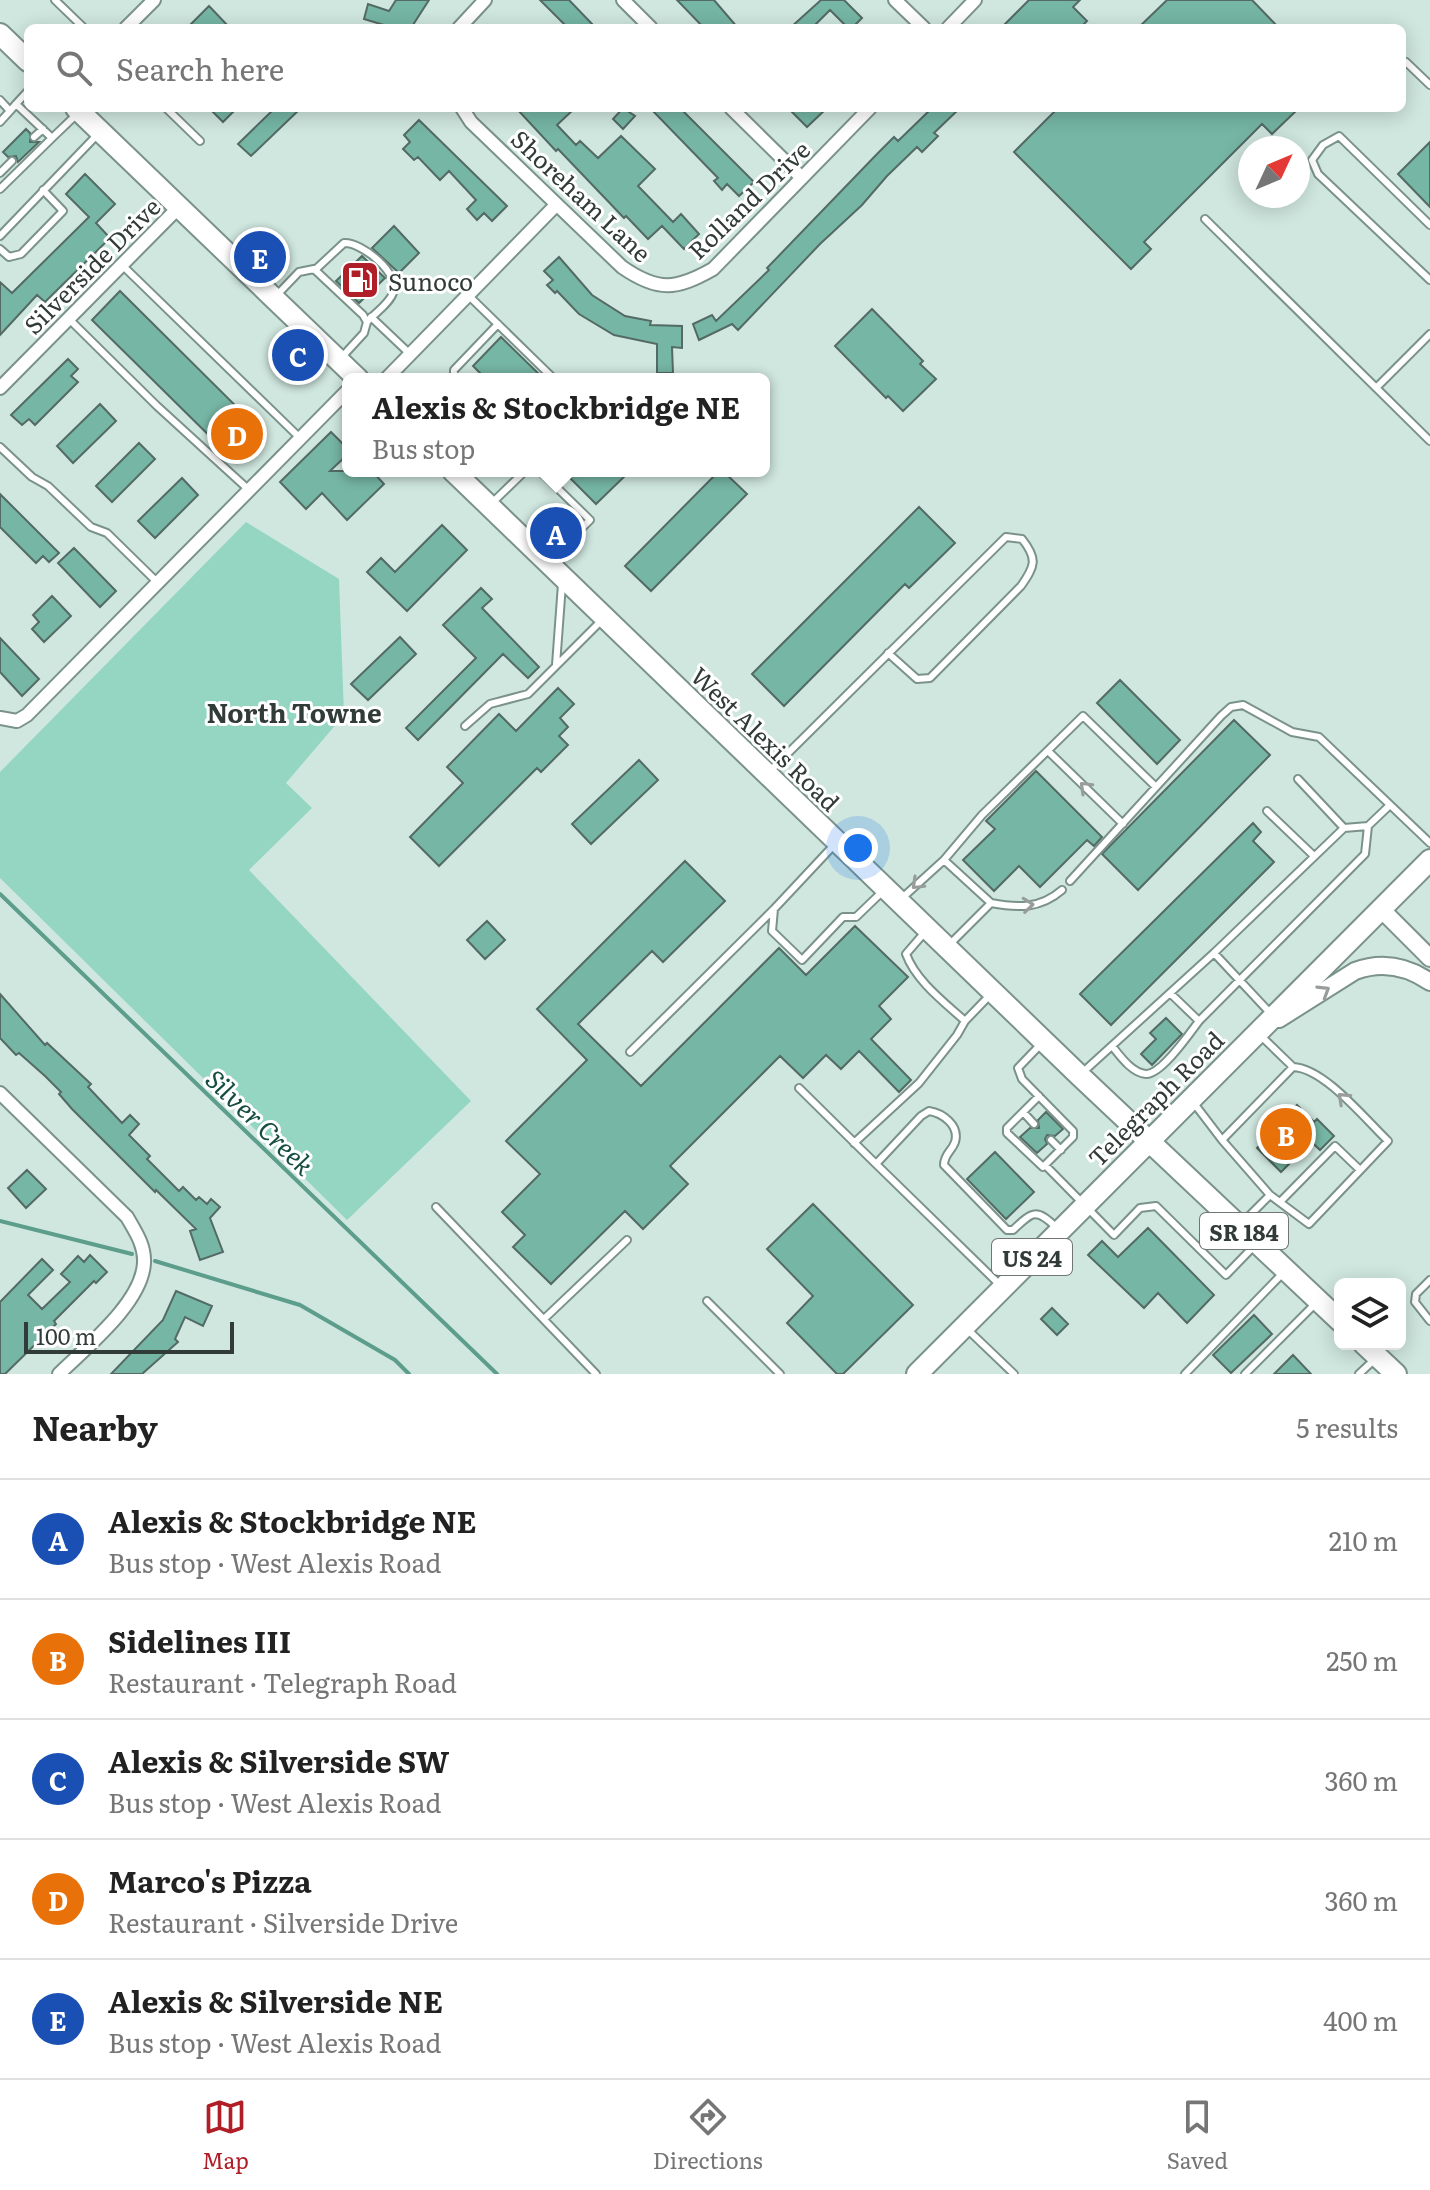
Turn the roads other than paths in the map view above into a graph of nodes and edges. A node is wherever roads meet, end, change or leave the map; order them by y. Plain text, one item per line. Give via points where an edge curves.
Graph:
1 (55, 0) edge
2 (154, 0) edge
3 (485, 0) edge
4 (623, 0) edge
5 (895, 0) edge
6 (975, 0) edge
7 (80, 24) edge
8 (130, 24) edge
9 (463, 24) edge
10 (647, 24) edge
11 (920, 24) edge
12 (952, 24) edge
13 (0, 34) edge
14 (24, 57) edge
15 (1406, 62) dead end
16 (1430, 85) edge
17 (24, 95) edge
18 (0, 100) edge
19 (16, 104) junction
20 (10, 111) junction
21 (24, 111) edge
22 (25, 112) edge
23 (76, 112) edge
24 (80, 112) edge
25 (170, 112) edge
26 (465, 112) edge
27 (735, 112) edge
28 (866, 112) edge
29 (0, 122) edge
30 (43, 129) junction
31 (101, 132) junction
32 (34, 137) dead end
33 (52, 138) junction
34 (200, 141) dead end
35 (12, 161) dead end
36 (0, 173) edge
37 (802, 178) junction
38 (0, 189) edge
39 (43, 190) junction
40 (556, 205) junction
41 (179, 207) junction
42 (1205, 219) dead end
43 (1430, 225) edge
44 (0, 236) edge
45 (0, 249) edge
46 (122, 265) junction
47 (315, 270) junction
48 (1430, 280) edge
49 (686, 282) joint
50 (468, 295) junction
51 (274, 298) junction
52 (68, 318) junction
53 (369, 319) junction
54 (498, 324) junction
55 (1430, 334) edge
56 (410, 354) junction
57 (339, 361) junction
58 (352, 373) edge
59 (392, 373) edge
60 (454, 373) edge
61 (548, 373) edge
62 (0, 388) edge
63 (1376, 388) junction
64 (342, 396) edge
65 (300, 439) junction
66 (1430, 441) edge
67 (0, 447) edge
68 (466, 477) edge
69 (519, 477) edge
70 (546, 477) edge
71 (249, 490) junction
72 (489, 505) junction
73 (548, 562) junction
74 (564, 577) junction
75 (157, 582) junction
76 (605, 617) junction
77 (888, 653) junction
78 (556, 665) junction
79 (0, 718) edge
80 (465, 726) dead end
81 (1048, 751) junction
82 (766, 774) junction
83 (1298, 779) dead end
84 (1156, 787) junction
85 (1390, 805) junction
86 (1267, 811) dead end
87 (1123, 824) junction
88 (1368, 826) junction
89 (1344, 828) junction
90 (837, 842) junction
91 (1430, 843) edge
92 (1314, 856) junction
93 (944, 860) junction
94 (1430, 860) edge
95 (1070, 881) dead end
96 (1062, 890) dead end
97 (892, 895) junction
98 (991, 903) junction
99 (774, 909) junction
100 (1381, 909) junction
101 (928, 929) junction
102 (947, 948) junction
103 (1214, 953) junction
104 (1430, 958) edge
105 (1239, 980) junction
106 (1430, 982) edge
107 (993, 992) junction
108 (1170, 993) junction
109 (1273, 1016) junction
110 (965, 1021) junction
111 (1199, 1021) junction
112 (1258, 1033) junction
113 (1044, 1041) junction
114 (1112, 1046) junction
115 (630, 1052) dead end
116 (1293, 1067) junction
117 (1080, 1076) junction
118 (799, 1088) dead end
119 (0, 1093) edge
120 (1039, 1096) junction
121 (1191, 1099) junction
122 (1023, 1112) junction
123 (1034, 1124) dead end
124 (1051, 1140) dead end
125 (1222, 1140) junction
126 (1148, 1141) junction
127 (854, 1143) junction
128 (1061, 1150) junction
129 (876, 1164) junction
130 (1045, 1165) junction
131 (1360, 1170) junction
132 (1270, 1195) junction
133 (1280, 1202) junction
134 (1085, 1204) junction
135 (436, 1207) dead end
136 (1239, 1226) junction
137 (1059, 1230) junction
138 (627, 1240) dead end
139 (1257, 1243) junction
140 (1285, 1270) junction
141 (1430, 1280) edge
142 (1002, 1288) junction
143 (707, 1301) dead end
144 (1319, 1301) junction
145 (1334, 1315) edge
146 (544, 1319) junction
147 (1430, 1321) edge
148 (964, 1326) junction
149 (1371, 1350) edge
150 (59, 1374) edge
151 (596, 1374) edge
152 (780, 1374) edge
153 (917, 1374) edge
154 (1014, 1374) edge
155 (1185, 1374) edge
156 (1245, 1374) edge
157 (1359, 1374) edge
158 (1396, 1374) edge

1 - 7 lane
2 - 8 street
3 - 9 street
4 - 10 street
5 - 11 street
6 - 12 street
13 - 14 main road
15 - 16 lane
17 - 19 lane
18 - 20 lane
19 - 20 lane
19 - 21 lane
20 - 29 lane
22 - 30 lane
23 - 33 lane
24 - 31 main road
25 - 34 lane
26 - 40 street, Shoreham Lane
27 - 37 street
28 - 37 street, Rolland Drive
30 - 32 lane
30 - 33 lane
31 - 39 lane
31 - 41 main road
33 - 38 lane
35 - 36 lane
37 - 49 street, Rolland Drive via 713,269
39 - 44 lane
39 - 45 lane via 63,211 21,254 9,257
40 - 49 street, Shoreham Lane via 643,282
40 - 50 street
41 - 46 street, Silverside Drive
41 - 51 main road
42 - 63 lane
43 - 48 lane via 1339,136 1312,160 1318,174
46 - 52 street, Silverside Drive
46 - 65 lane
47 - 51 lane via 299,272
47 - 53 lane
47 - 53 lane via 344,243 363,247 395,282 395,291
50 - 54 lane
50 - 56 street
51 - 57 main road
52 - 62 street, Silverside Drive
52 - 71 lane
53 - 56 lane
53 - 57 lane via 364,333
54 - 60 lane
54 - 61 lane
55 - 63 lane
56 - 59 street
57 - 58 main road
63 - 66 lane
64 - 65 street
65 - 71 street
67 - 75 lane via 91,527 107,533
68 - 72 main road, West Alexis Road / SR 184
69 - 72 lane
70 - 73 lane via 590,520
71 - 75 street
72 - 73 main road, West Alexis Road / SR 184
73 - 74 main road, West Alexis Road / SR 184
74 - 76 main road, West Alexis Road / SR 184
74 - 78 lane
75 - 79 street via 27,715 17,721
76 - 78 lane
76 - 82 main road, West Alexis Road / SR 184
77 - 77 lane via 1006,537 1022,539 1033,552 1033,568 1021,586 930,678 917,679
77 - 82 lane
78 - 80 lane via 528,694 490,704
81 - 84 lane via 1083,716
87 -> 81 lane
81 - 93 lane
82 - 90 main road, West Alexis Road / SR 184
83 - 89 lane
84 - 85 lane via 1221,716 1243,705 1284,728 1319,737
84 - 87 lane
85 - 88 lane
85 - 91 lane
86 - 92 lane
87 - 95 lane
88 - 89 lane
88 - 105 lane via 1365,854
89 - 92 lane
90 - 97 main road, West Alexis Road / SR 184
90 - 99 lane
92 - 103 lane
93 -> 97 lane
93 - 98 lane
94 - 100 main road, Telegraph Road / US 24
98 -> 96 lane via 1035,905
97 - 99 lane via 856,917 843,917 802,960 772,931
97 - 101 main road, West Alexis Road / SR 184
98 - 102 lane
99 - 115 lane
100 - 104 street
100 - 109 main road, Telegraph Road / US 24
101 - 102 main road, West Alexis Road / SR 184
101 - 110 lane via 906,954 932,991
102 - 107 main road, West Alexis Road / SR 184
103 - 105 lane
103 - 108 lane
105 - 109 lane
105 - 111 lane
112 -> 106 street via 1366,967 1405,968
107 - 110 lane
107 - 113 main road, West Alexis Road / SR 184
108 - 111 lane
108 - 114 lane
109 - 112 main road, Telegraph Road / US 24
110 - 127 lane via 919,1083
111 - 114 lane via 1154,1072 1134,1070
112 - 116 lane
112 - 121 main road, Telegraph Road / US 24
113 - 117 main road, West Alexis Road / SR 184
113 - 120 lane via 1018,1068
114 - 117 lane
116 - 125 lane
131 -> 116 lane via 1388,1141 1320,1076
117 - 126 main road, West Alexis Road / SR 184
118 - 127 lane
119 - 150 street via 127,1217 141,1240 144,1263 137,1287 122,1311
120 - 122 lane
120 - 128 lane via 1073,1131
121 - 125 lane
121 - 126 main road, Telegraph Road / US 24
122 - 123 lane
122 - 130 lane via 1007,1133 1040,1167
124 - 128 lane
125 - 132 lane
126 - 134 main road, Telegraph Road / US 24
126 - 136 main road, SR 184
127 - 129 lane
128 - 130 lane
129 - 137 lane via 921,1116 939,1113 956,1133 944,1165 996,1220 1013,1230 1030,1214 1042,1214
129 - 142 lane
130 - 134 lane
131 - 133 lane via 1309,1224
131 - 133 lane via 1335,1146
132 - 133 lane
132 - 136 lane
134 - 137 main road, Telegraph Road / US 24
134 - 139 lane via 1114,1235 1140,1208 1156,1206 1226,1275
135 - 146 lane
136 - 139 main road, SR 184
137 - 142 main road, Telegraph Road / US 24
138 - 146 lane
139 - 140 main road, SR 184
140 - 144 main road, SR 184
140 - 155 lane
141 - 147 lane via 1415,1302
142 - 148 main road, Telegraph Road / US 24
143 - 152 lane
144 - 145 main road, SR 184
144 - 156 lane
146 - 151 lane
148 - 153 main road, Telegraph Road / US 24
148 - 154 lane
149 - 157 lane
149 - 158 main road

